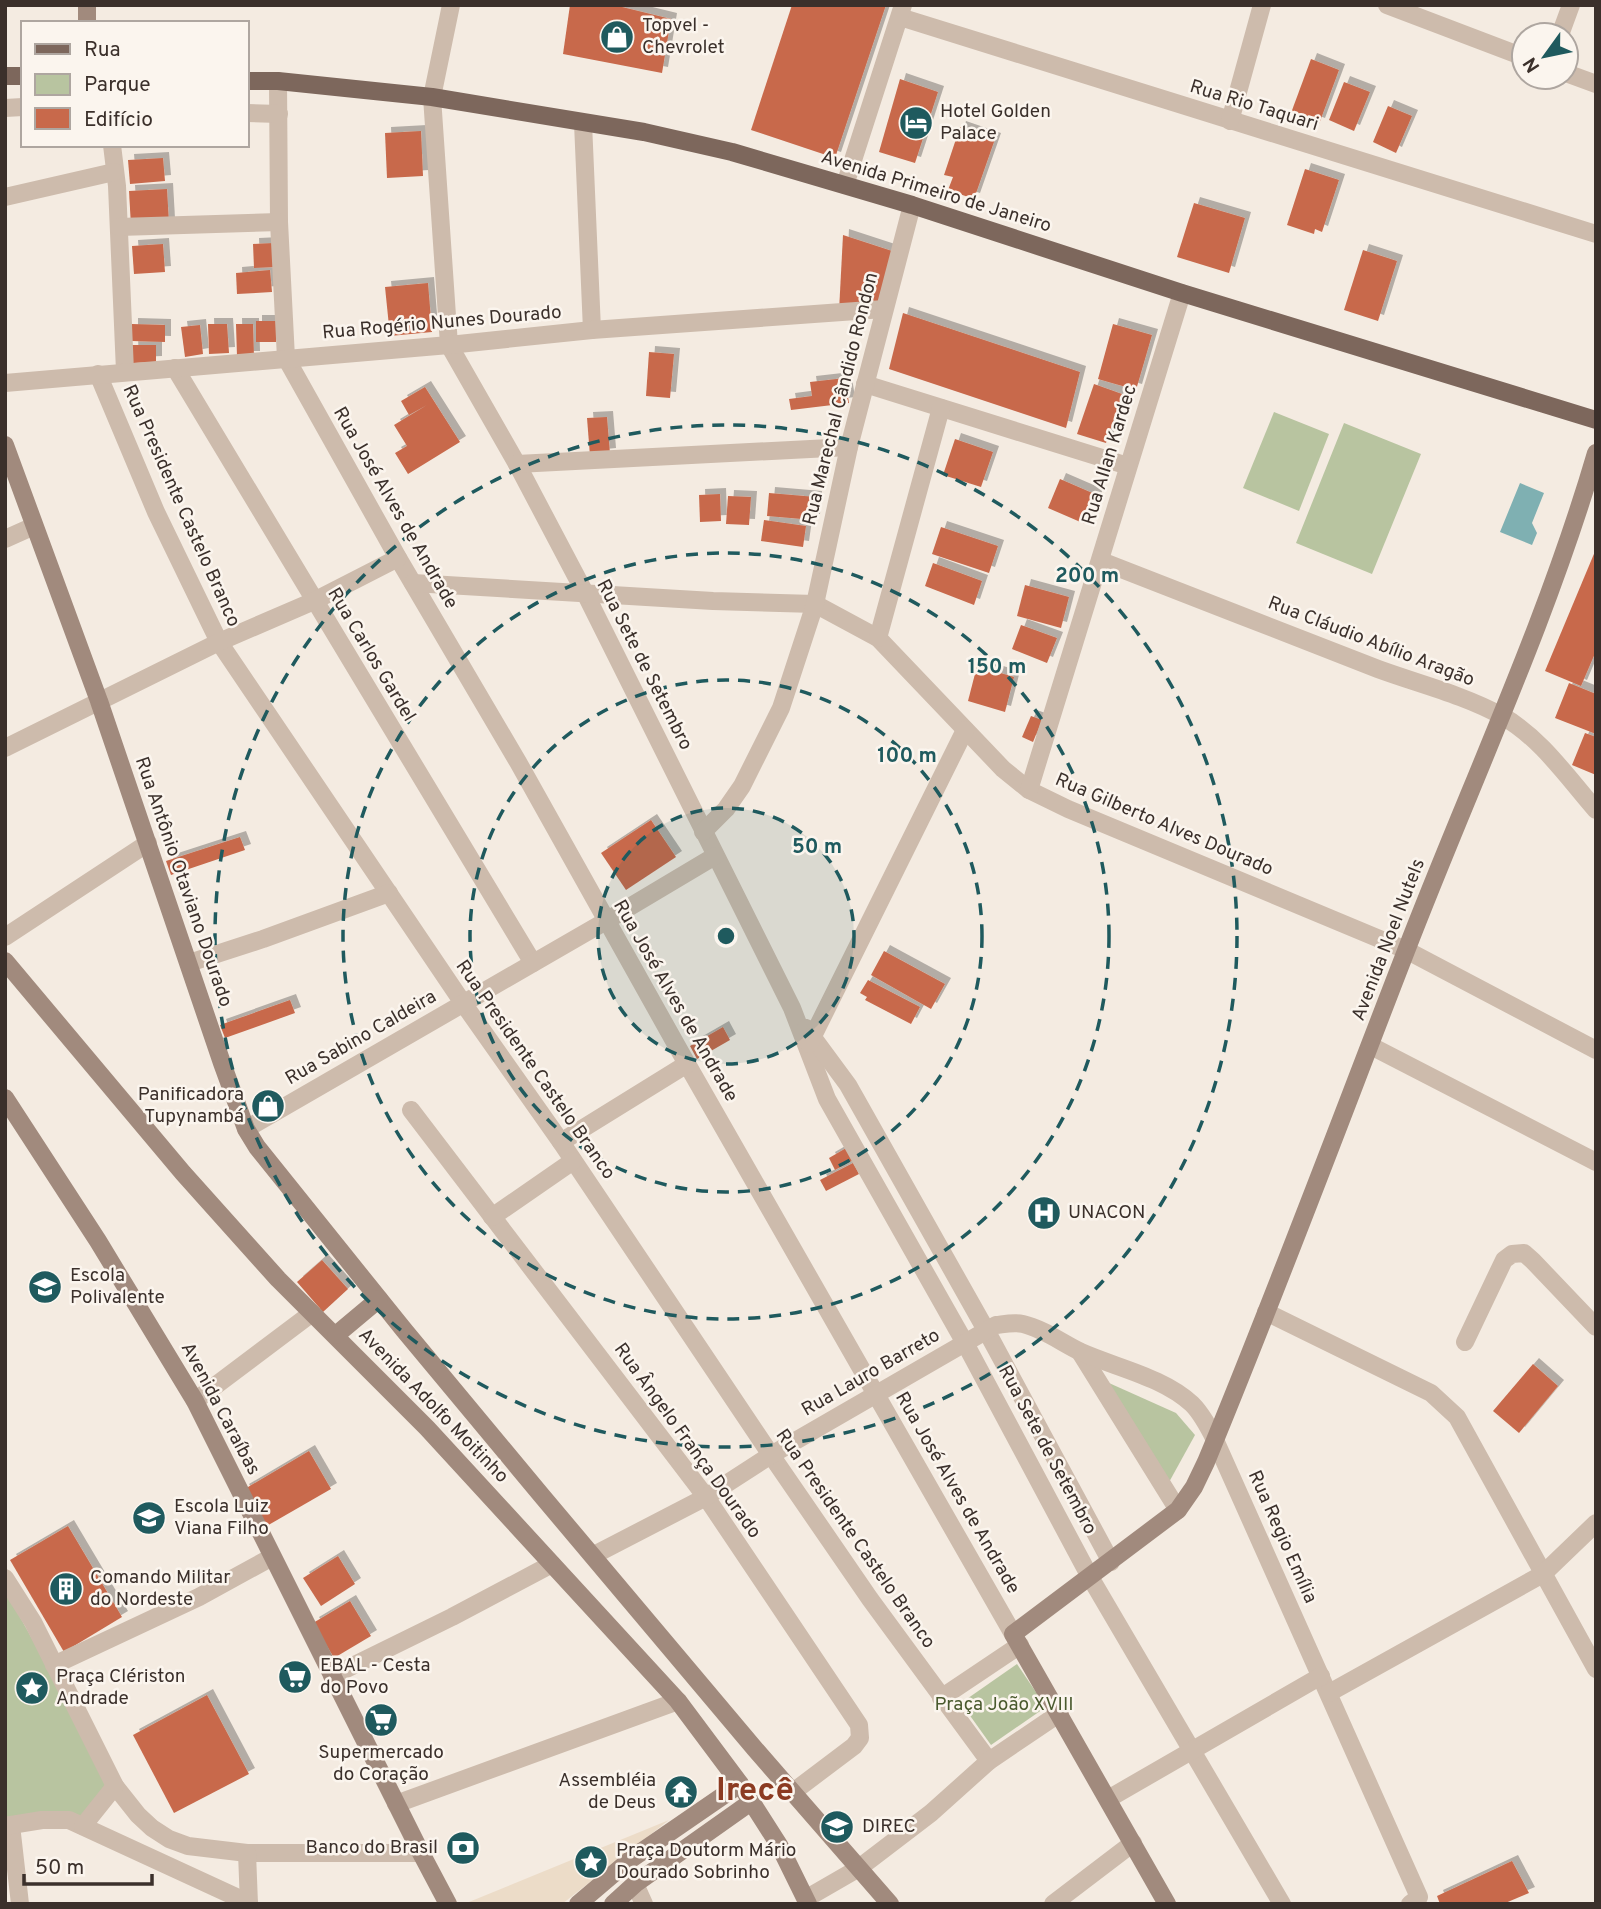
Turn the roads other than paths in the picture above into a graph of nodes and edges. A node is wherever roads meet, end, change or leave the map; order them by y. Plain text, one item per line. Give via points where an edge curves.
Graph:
1 (451, 5) edge
2 (1262, 5) edge
3 (1387, 5) edge
4 (901, 11) edge
5 (1510, 52) edge
6 (248, 80) edge
7 (278, 81) junction
8 (432, 97) junction
9 (248, 113) edge
10 (279, 114) junction
11 (1230, 121) junction
12 (583, 123) junction
13 (112, 147) edge
14 (114, 172) junction
15 (845, 185) junction
16 (5, 197) edge
17 (912, 205) junction
18 (279, 222) junction
19 (119, 227) junction
20 (1596, 234) edge
21 (1182, 293) junction
22 (884, 309) junction
23 (592, 330) junction
24 (449, 345) junction
25 (286, 358) junction
26 (175, 368) junction
27 (125, 371) junction
28 (98, 374) junction
29 (5, 383) edge
30 (865, 384) junction
31 (941, 408) junction
32 (1596, 420) edge
33 (5, 445) edge
34 (849, 447) junction
35 (1596, 453) edge
36 (517, 464) junction
37 (1128, 466) junction
38 (34, 526) junction
39 (5, 538) edge
40 (398, 558) junction
41 (1101, 561) junction
42 (413, 583) junction
43 (585, 593) junction
44 (314, 601) junction
45 (815, 604) junction
46 (878, 638) junction
47 (219, 642) junction
48 (99, 701) junction
49 (1502, 716) junction
50 (965, 730) junction
51 (5, 748) edge
52 (1030, 790) junction
53 (1596, 810) edge
54 (703, 832) junction
55 (148, 843) junction
56 (715, 856) junction
57 (388, 893) junction
58 (606, 922) junction
59 (5, 937) edge
60 (1406, 950) junction
61 (5, 961) edge
62 (189, 962) junction
63 (533, 963) junction
64 (463, 1003) junction
65 (810, 1042) junction
66 (1371, 1045) junction
67 (1596, 1049) edge
68 (687, 1064) junction
69 (5, 1098) edge
70 (411, 1110) dead end
71 (246, 1129) junction
72 (561, 1142) junction
73 (573, 1161) junction
74 (1596, 1162) edge
75 (492, 1217) junction
76 (379, 1299) junction
77 (1266, 1312) junction
78 (312, 1313) junction
79 (1596, 1327) edge
80 (986, 1331) junction
81 (336, 1335) junction
82 (1465, 1342) dead end
83 (965, 1343) junction
84 (1080, 1352) junction
85 (877, 1394) junction
86 (195, 1401) junction
87 (1215, 1440) junction
88 (771, 1455) junction
89 (706, 1497) junction
90 (1178, 1510) junction
91 (1596, 1523) edge
92 (594, 1555) junction
93 (272, 1557) junction
94 (1111, 1562) junction
95 (552, 1564) junction
96 (1542, 1574) junction
97 (1090, 1577) junction
98 (5, 1578) edge
99 (1016, 1639) junction
100 (54, 1665) junction
101 (1596, 1669) edge
102 (332, 1675) junction
103 (1321, 1676) junction
104 (1329, 1693) junction
105 (941, 1698) junction
106 (678, 1701) junction
107 (1059, 1713) junction
108 (1191, 1751) junction
109 (989, 1761) junction
110 (740, 1784) junction
111 (115, 1786) junction
112 (793, 1792) junction
113 (1108, 1799) junction
114 (751, 1802) junction
115 (396, 1804) junction
116 (8, 1825) edge
117 (83, 1826) junction
118 (1133, 1843) junction
119 (247, 1853) junction
120 (421, 1853) junction
121 (859, 1868) junction
122 (635, 1884) junction
123 (1414, 1900) edge
124 (808, 1901) edge
125 (249, 1903) edge
126 (20, 1904) edge
127 (448, 1904) edge
128 (578, 1904) edge
129 (613, 1904) edge
130 (644, 1904) edge
131 (890, 1904) edge
132 (1053, 1904) edge
133 (1167, 1904) edge
134 (1282, 1904) edge

1 - 8 street
2 - 11 street
3 - 5 street
4 - 11 street, Rua Rio Taquari
4 - 15 street
6 - 7 main road, Avenida Primeiro de Janeiro
7 - 8 main road, Avenida Primeiro de Janeiro
7 - 10 street, Rua José Alves de Andrade
8 - 12 main road, Avenida Primeiro de Janeiro
8 - 24 street
9 - 10 street
10 - 18 street, Rua José Alves de Andrade
11 - 20 street, Rua Rio Taquari
12 - 15 main road, Avenida Primeiro de Janeiro via 732,152
12 - 23 street
13 - 14 street, Rua Presidente Castelo Branco
14 - 16 street
14 - 19 street, Rua Presidente Castelo Branco
15 - 17 main road, Avenida Primeiro de Janeiro
17 - 21 main road, Avenida Primeiro de Janeiro
17 - 22 street, Rua Marechal Cândido Rondon
18 - 19 street
18 - 25 street, Rua José Alves de Andrade
19 - 27 street, Rua Presidente Castelo Branco
21 - 32 main road, Avenida Primeiro de Janeiro
21 - 37 street, Rua Allan Kardec
22 - 23 street, Rua Rogério Nunes Dourado
22 - 30 street, Rua Marechal Cândido Rondon
23 - 24 street, Rua Rogério Nunes Dourado
24 - 25 street, Rua Rogério Nunes Dourado
24 - 36 street, Rua Sete de Setembro
25 - 26 street, Rua Rogério Nunes Dourado
25 - 40 street, Rua José Alves de Andrade
26 - 27 street, Rua Rogério Nunes Dourado
26 - 44 street, Rua Carlos Gardel
27 - 28 street, Rua Rogério Nunes Dourado
28 - 29 street, Rua Rogério Nunes Dourado
28 - 47 street, Rua Presidente Castelo Branco via 156,512
30 - 31 street
30 - 34 street, Rua Marechal Cândido Rondon
31 - 37 street
31 - 46 street
33 - 38 street, Rua Antônio Otaviano Dourado
34 - 36 street
34 - 45 street, Rua Marechal Cândido Rondon
35 - 49 street, Avenida Noel Nutels via 1575,524
36 - 43 street, Rua Sete de Setembro
37 - 41 street, Rua Allan Kardec
38 - 39 street
38 - 48 street, Rua Antônio Otaviano Dourado
40 - 42 street, Rua José Alves de Andrade
40 - 44 street
41 - 49 street, Rua Cláudio Abílio Aragão
41 - 52 street, Rua Allan Kardec
42 - 43 street, Rua Gilberto Alves Dourado
42 - 58 street, Rua José Alves de Andrade
43 - 45 street, Rua Gilberto Alves Dourado
43 - 54 street, Rua Sete de Setembro
44 - 47 street
44 - 63 street, Rua Carlos Gardel
45 - 46 street, Rua Gilberto Alves Dourado
45 - 54 street, Rua Marechal Cândido Rondon via 781,708 765,741 742,786
46 - 50 street, Rua Gilberto Alves Dourado
47 - 48 street
47 - 57 street, Rua Presidente Castelo Branco
48 - 51 street
48 - 55 street, Rua Antônio Otaviano Dourado
49 - 53 street, Rua Cláudio Abílio Aragão via 1519,727
49 - 60 street, Avenida Noel Nutels
50 - 52 street, Rua Gilberto Alves Dourado
50 - 65 street
52 - 60 street, Rua Gilberto Alves Dourado
54 - 56 street, Rua Sete de Setembro
55 - 59 street
55 - 62 street, Rua Antônio Otaviano Dourado
56 - 58 street, Rua Sabino Caldeira
56 - 65 street, Rua Sete de Setembro
57 - 62 street
57 - 64 street, Rua Presidente Castelo Branco
58 - 63 street, Rua Sabino Caldeira
58 - 68 street, Rua José Alves de Andrade
60 - 66 street, Avenida Noel Nutels
60 - 67 street, Rua Gilberto Alves Dourado
61 - 78 street, Avenida Adolfo Moitinho via 183,1173
62 - 71 street, Rua Antônio Otaviano Dourado
63 - 64 street, Rua Sabino Caldeira
64 - 71 street, Rua Sabino Caldeira
64 - 72 street, Rua Presidente Castelo Branco
65 - 80 street, Rua Sete de Setembro via 848,1085
65 - 83 street, Rua Sete de Setembro via 827,1098
66 - 74 street
66 - 77 street, Avenida Noel Nutels
68 - 72 street
68 - 85 street, Rua José Alves de Andrade
69 - 86 street, Avenida Caraíbas
70 - 75 street, Rua Ângelo França Dourado
71 - 76 street, Rua Antônio Otaviano Dourado
72 - 73 street, Rua Presidente Castelo Branco
73 - 75 street
73 - 88 street, Rua Presidente Castelo Branco
75 - 89 street, Rua Ângelo França Dourado
76 - 81 street
76 - 92 street, Avenida Adolfo Moitinho
77 - 87 street, Avenida Noel Nutels
77 - 96 street via 1442,1402 1457,1417
78 - 81 street, Avenida Adolfo Moitinho
78 - 86 street
79 - 82 street via 1524,1253 1512,1254 1504,1260
80 - 83 street, Rua Lauro Barreto
80 - 84 street, Rua Regio Emília via 996,1325 1023,1324
80 - 94 street, Rua Sete de Setembro
81 - 95 street, Avenida Adolfo Moitinho
83 - 85 street, Rua Lauro Barreto
83 - 97 street, Rua Sete de Setembro
84 - 87 street, Rua Regio Emília via 1175,1392 1193,1405
84 - 90 street
85 - 88 street, Rua Lauro Barreto
85 - 99 street, Rua José Alves de Andrade
86 - 93 street, Avenida Caraíbas
87 - 90 street, Avenida Noel Nutels
87 - 103 street, Rua Regio Emília
88 - 89 street, Rua Lauro Barreto
88 - 105 street, Rua Presidente Castelo Branco
89 - 92 street, Rua Lauro Barreto
89 - 112 street, Rua Ângelo França Dourado via 861,1732 854,1746
90 - 94 street, Avenida Noel Nutels
91 - 96 street
92 - 112 street, Avenida Adolfo Moitinho
93 - 100 street
93 - 102 street, Avenida Caraíbas
94 - 97 street, Avenida Noel Nutels
95 - 102 street
95 - 106 street, Avenida Adolfo Moitinho
96 - 101 street
96 - 104 street
97 - 99 street, Avenida Noel Nutels
97 - 108 street, Rua Sete de Setembro
98 - 100 street
99 - 105 street
99 - 107 street, Rua José Alves de Andrade
100 - 111 street
102 - 115 street, Avenida Caraíbas
103 - 104 street, Rua Regio Emília
103 - 108 street
104 - 123 street, Rua Regio Emília
105 - 109 street, Rua Presidente Castelo Branco
106 - 110 street, Avenida Adolfo Moitinho
106 - 115 street
107 - 109 street
107 - 113 street, Rua José Alves de Andrade
108 - 113 street
108 - 134 street, Rua Sete de Setembro
109 - 121 street
110 - 114 street, Avenida Adolfo Moitinho
110 - 128 street via 631,1859
111 - 117 street
111 - 119 street via 138,1815 169,1839
112 - 121 street, Avenida Adolfo Moitinho
113 - 118 street, Rua José Alves de Andrade
114 - 122 street
114 - 124 street, Avenida Adolfo Moitinho
115 - 120 street, Avenida Caraíbas
116 - 117 street via 57,1818
116 - 126 street
117 - 125 street
118 - 132 street
118 - 133 street, Rua José Alves de Andrade
119 - 120 street
119 - 125 street
120 - 127 street, Avenida Caraíbas
121 - 124 street
121 - 131 street, Avenida Adolfo Moitinho
122 - 129 street
122 - 130 street

